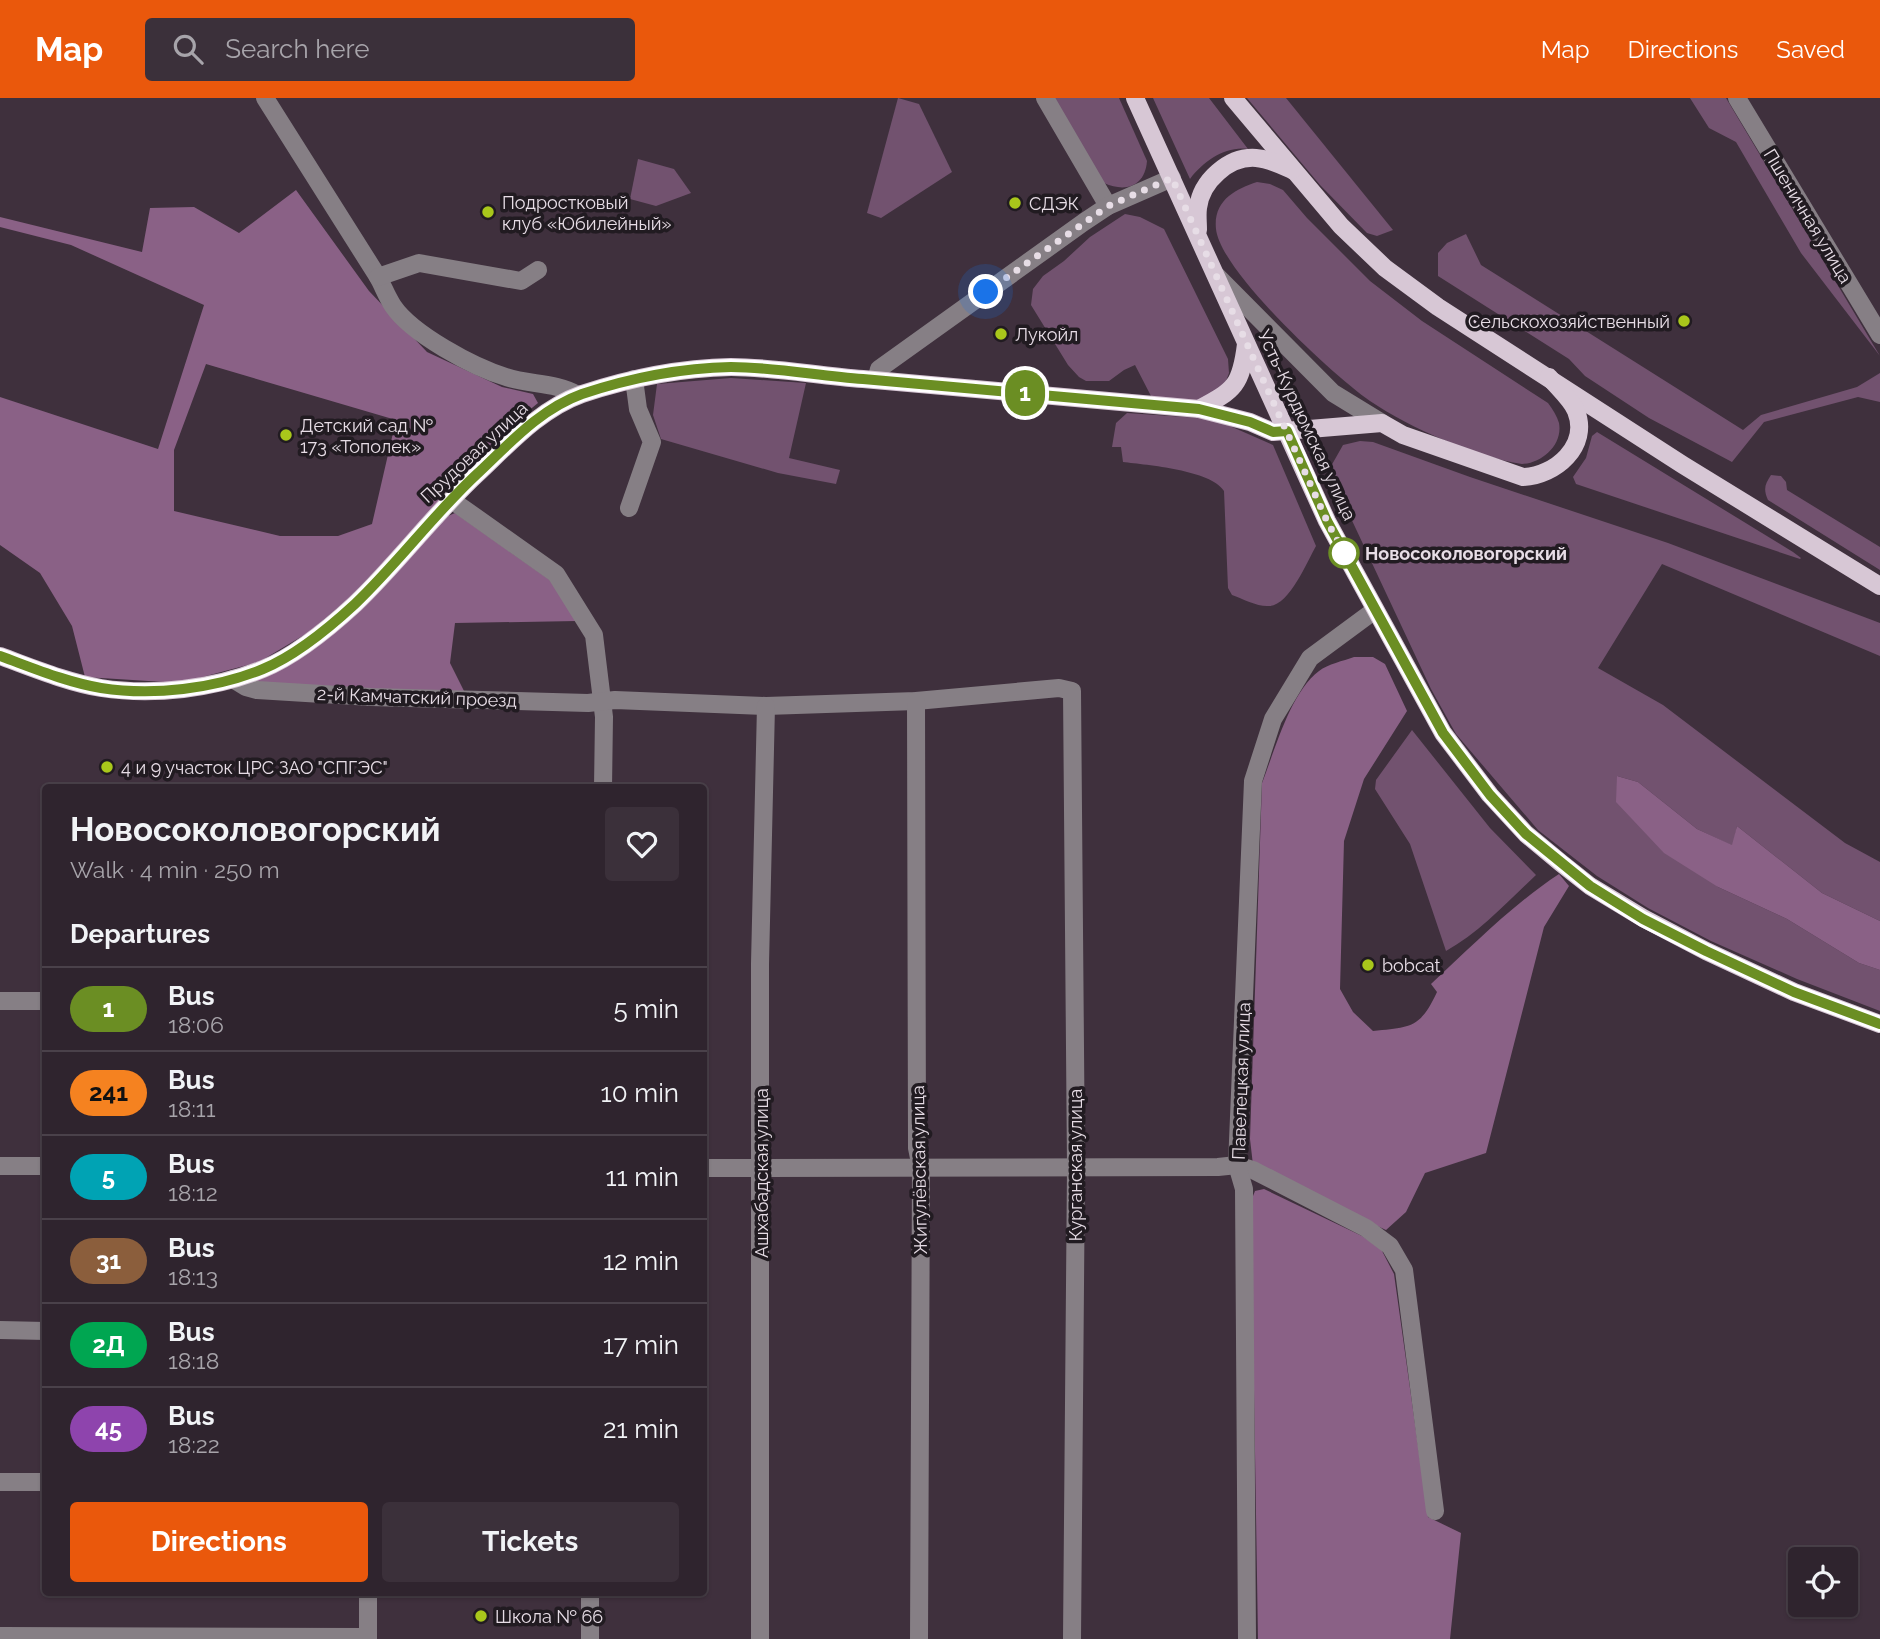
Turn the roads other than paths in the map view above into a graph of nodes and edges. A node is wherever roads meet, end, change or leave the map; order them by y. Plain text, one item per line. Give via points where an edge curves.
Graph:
1 (265, 98) edge
2 (1045, 98) edge
3 (1135, 98) edge
4 (1233, 98) edge
5 (1737, 98) edge
6 (1296, 172) junction
7 (1172, 178) junction
8 (1108, 206) junction
9 (1198, 236) junction
10 (538, 270) dead end
11 (1215, 274) junction
12 (378, 277) junction
13 (1880, 335) edge
14 (1246, 344) junction
15 (1549, 377) junction
16 (634, 379) junction
17 (876, 380) junction
18 (578, 396) junction
19 (1199, 409) junction
20 (1382, 423) junction
21 (1287, 431) junction
22 (450, 499) junction
23 (629, 508) dead end
24 (1880, 586) edge
25 (1375, 610) junction
26 (0, 656) edge
27 (233, 679) junction
28 (916, 701) junction
29 (603, 702) junction
30 (766, 706) junction
31 (603, 784) edge
32 (0, 1001) edge
33 (42, 1001) edge
34 (1880, 1024) edge
35 (1237, 1165) junction
36 (0, 1166) edge
37 (42, 1166) edge
38 (1076, 1167) junction
39 (707, 1168) edge
40 (761, 1168) junction
41 (921, 1168) junction
42 (0, 1330) edge
43 (42, 1331) edge
44 (0, 1482) edge
45 (42, 1482) edge
46 (1435, 1510) dead end
47 (368, 1596) edge
48 (590, 1596) edge
49 (0, 1636) edge
50 (368, 1638) edge
51 (590, 1639) edge
52 (760, 1639) edge
53 (919, 1639) edge
54 (1072, 1639) edge
55 (1247, 1639) edge

1 - 12 street
2 - 8 street
3 - 7 main road, Усть-Курдюмская улица
4 - 6 main road
5 - 13 street, Пшеничная улица
6 - 9 main road via 1256,158 1224,167 1200,200
6 - 15 main road via 1341,226 1385,268
7 - 8 street
7 - 9 main road, Усть-Курдюмская улица
8 - 17 street via 879,369
9 - 11 main road, Усть-Курдюмская улица
10 - 12 street via 521,281 419,263
11 - 14 main road, Усть-Курдюмская улица
11 - 20 street via 1326,387
12 - 18 street via 393,307 449,351 506,377 564,387
14 - 19 main road via 1236,386
14 - 21 main road, Усть-Курдюмская улица
15 - 20 main road via 1576,411 1578,426 1572,451 1560,465 1543,474 1517,476
15 - 24 main road
16 - 17 main road, Прудовая улица via 731,367
16 - 18 main road, Прудовая улица
16 - 23 street via 638,409 652,442
17 - 19 main road, Прудовая улица
18 - 22 main road, Прудовая улица via 535,420
19 - 21 main road, Прудовая улица via 1273,432
20 - 21 main road, Прудовая улица
21 - 25 main road, Усть-Курдюмская улица via 1327,521
22 - 27 main road, Прудовая улица via 356,603 319,634 265,668
22 - 29 street via 556,574 594,635
25 - 34 main road, Усть-Курдюмская улица via 1443,733 1490,795 1561,863 1643,919 1706,951 1794,992
25 - 35 street, Павелецкая улица via 1310,658 1273,719 1253,781
26 - 27 main road, Прудовая улица via 99,688 127,691 180,689
27 - 29 street, 2-й Камчатский проезд via 257,690 371,698
28 - 30 street
28 - 38 street, Курганская улица via 1059,688 1072,691
28 - 41 street, Жигулёвская улица via 917,1148
29 - 30 street
29 - 31 street
30 - 40 street, Ашхабадская улица
32 - 33 street
35 - 38 street
35 - 46 street via 1366,1228 1390,1245 1404,1270
35 - 55 street, Павелецкая улица via 1244,1189
36 - 37 street
38 - 41 street
38 - 54 street, Курганская улица
39 - 40 street
40 - 41 street
40 - 52 street, Ашхабадская улица
41 - 53 street, Жигулёвская улица
42 - 43 street
44 - 45 street
47 - 50 street
48 - 51 street
49 - 50 street

